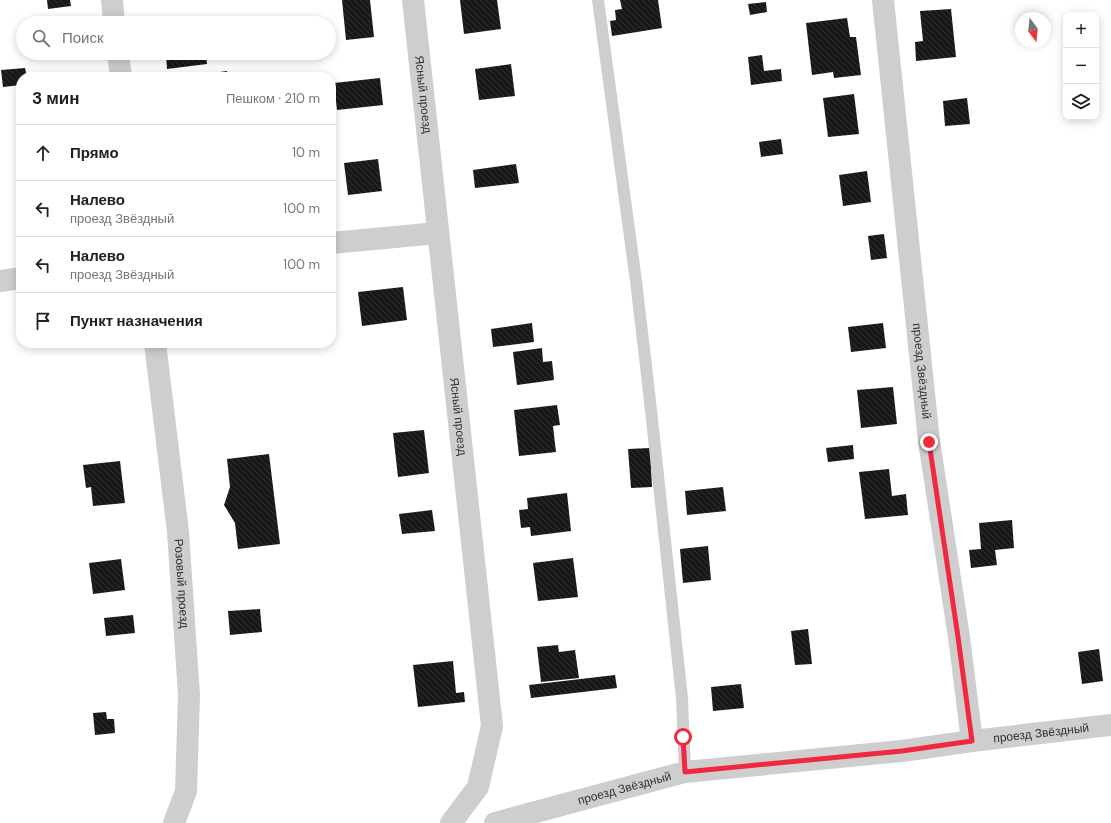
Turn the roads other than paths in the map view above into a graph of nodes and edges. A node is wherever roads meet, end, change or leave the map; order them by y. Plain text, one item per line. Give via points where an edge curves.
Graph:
1 (112, 0) edge
2 (413, 0) edge
3 (598, 0) edge
4 (883, 0) edge
5 (113, 16) edge
6 (119, 60) edge
7 (120, 72) edge
8 (438, 233) junction
9 (336, 243) edge
10 (16, 279) edge
11 (0, 281) edge
12 (156, 348) edge
13 (1111, 725) edge
14 (972, 741) junction
15 (685, 772) junction
16 (174, 823) edge
17 (451, 823) edge
18 (495, 823) edge

1 - 5 street
2 - 8 street, Ясный проезд
3 - 15 lane via 649,392 682,698
4 - 14 street, проезд Звёздный via 929,442
6 - 7 street
8 - 9 street
8 - 17 street, Ясный проезд via 492,726 478,787
10 - 11 street
12 - 16 street, Розовый проезд via 178,532 189,695 186,791
13 - 14 street, проезд Звёздный
14 - 15 street, проезд Звёздный via 902,751
15 - 18 street, проезд Звёздный

